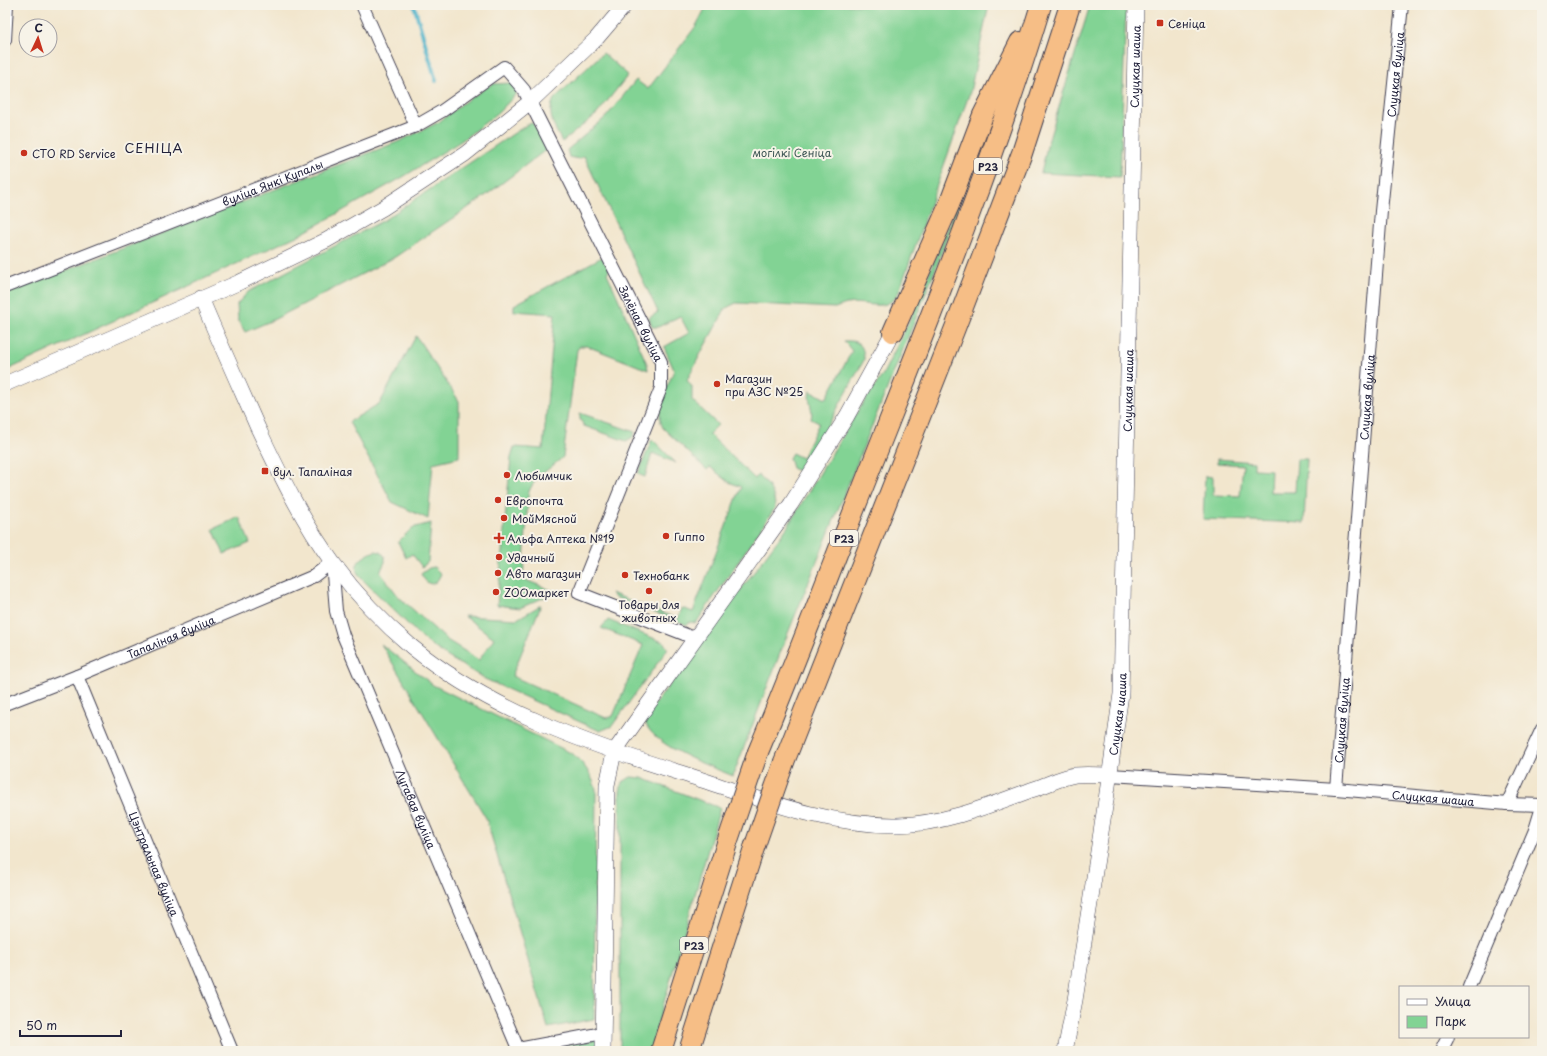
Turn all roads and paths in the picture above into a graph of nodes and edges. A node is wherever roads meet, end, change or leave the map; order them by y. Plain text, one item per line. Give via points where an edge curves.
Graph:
1 (7, 5) edge
2 (362, 5) edge
3 (625, 5) edge
4 (1040, 5) edge
5 (1070, 5) edge
6 (1136, 5) edge
7 (1402, 5) edge
8 (5, 40) edge
9 (530, 102) junction
10 (416, 126) junction
11 (5, 287) edge
12 (201, 298) junction
13 (893, 332) joint
14 (5, 384) edge
15 (332, 562) junction
16 (695, 640) junction
17 (77, 676) junction
18 (5, 704) edge
19 (1542, 729) edge
20 (614, 752) junction
21 (1110, 775) junction
22 (1336, 789) junction
23 (1507, 804) junction
24 (1542, 806) edge
25 (1469, 986) edge
26 (603, 1033) junction
27 (1448, 1038) edge
28 (519, 1050) edge
29 (232, 1051) edge
30 (603, 1051) edge
31 (661, 1051) edge
32 (689, 1051) edge
33 (1065, 1051) edge
34 (1441, 1051) edge

1 - 8 street
2 - 10 street
3 - 9 street via 596,39
4 - 13 highway via 983,115 949,205
4 - 31 highway, Р23, bridge via 987,171 806,636 758,752
5 - 32 highway, Р23, bridge via 1022,153 784,762
6 - 21 street, Слуцкая шаша via 1121,694
7 - 22 street, Слуцкая вуліца via 1381,211
9 - 10 street, вуліца Янкі Купалы via 524,90 504,67 442,112
9 - 12 street via 465,154 383,208 327,240
9 - 16 street, Зялёная вуліца via 661,362 661,388 578,593
10 - 11 street, вуліца Янкі Купалы
12 - 14 street
12 - 15 street via 276,466
13 - 16 street via 847,416 791,504
15 - 17 street, Тапаліная вуліца via 314,576
15 - 20 street via 388,625 438,666 485,695
15 - 28 street, Лугавая вуліца via 336,611 343,635
16 - 20 street
17 - 18 street, Тапаліная вуліца
17 - 29 street, Цэнтральная вуліца
19 - 23 street
20 - 21 street via 802,812 865,824 899,825 932,822 964,814 1074,775
20 - 26 street via 607,785
21 - 22 street, Слуцкая шаша
21 - 33 street, Слуцкая шаша
22 - 23 street, Слуцкая шаша
23 - 24 street, Слуцкая шаша
24 - 25 street, Слуцкая шаша via 1535,830
26 - 28 street
26 - 30 street
27 - 34 street

